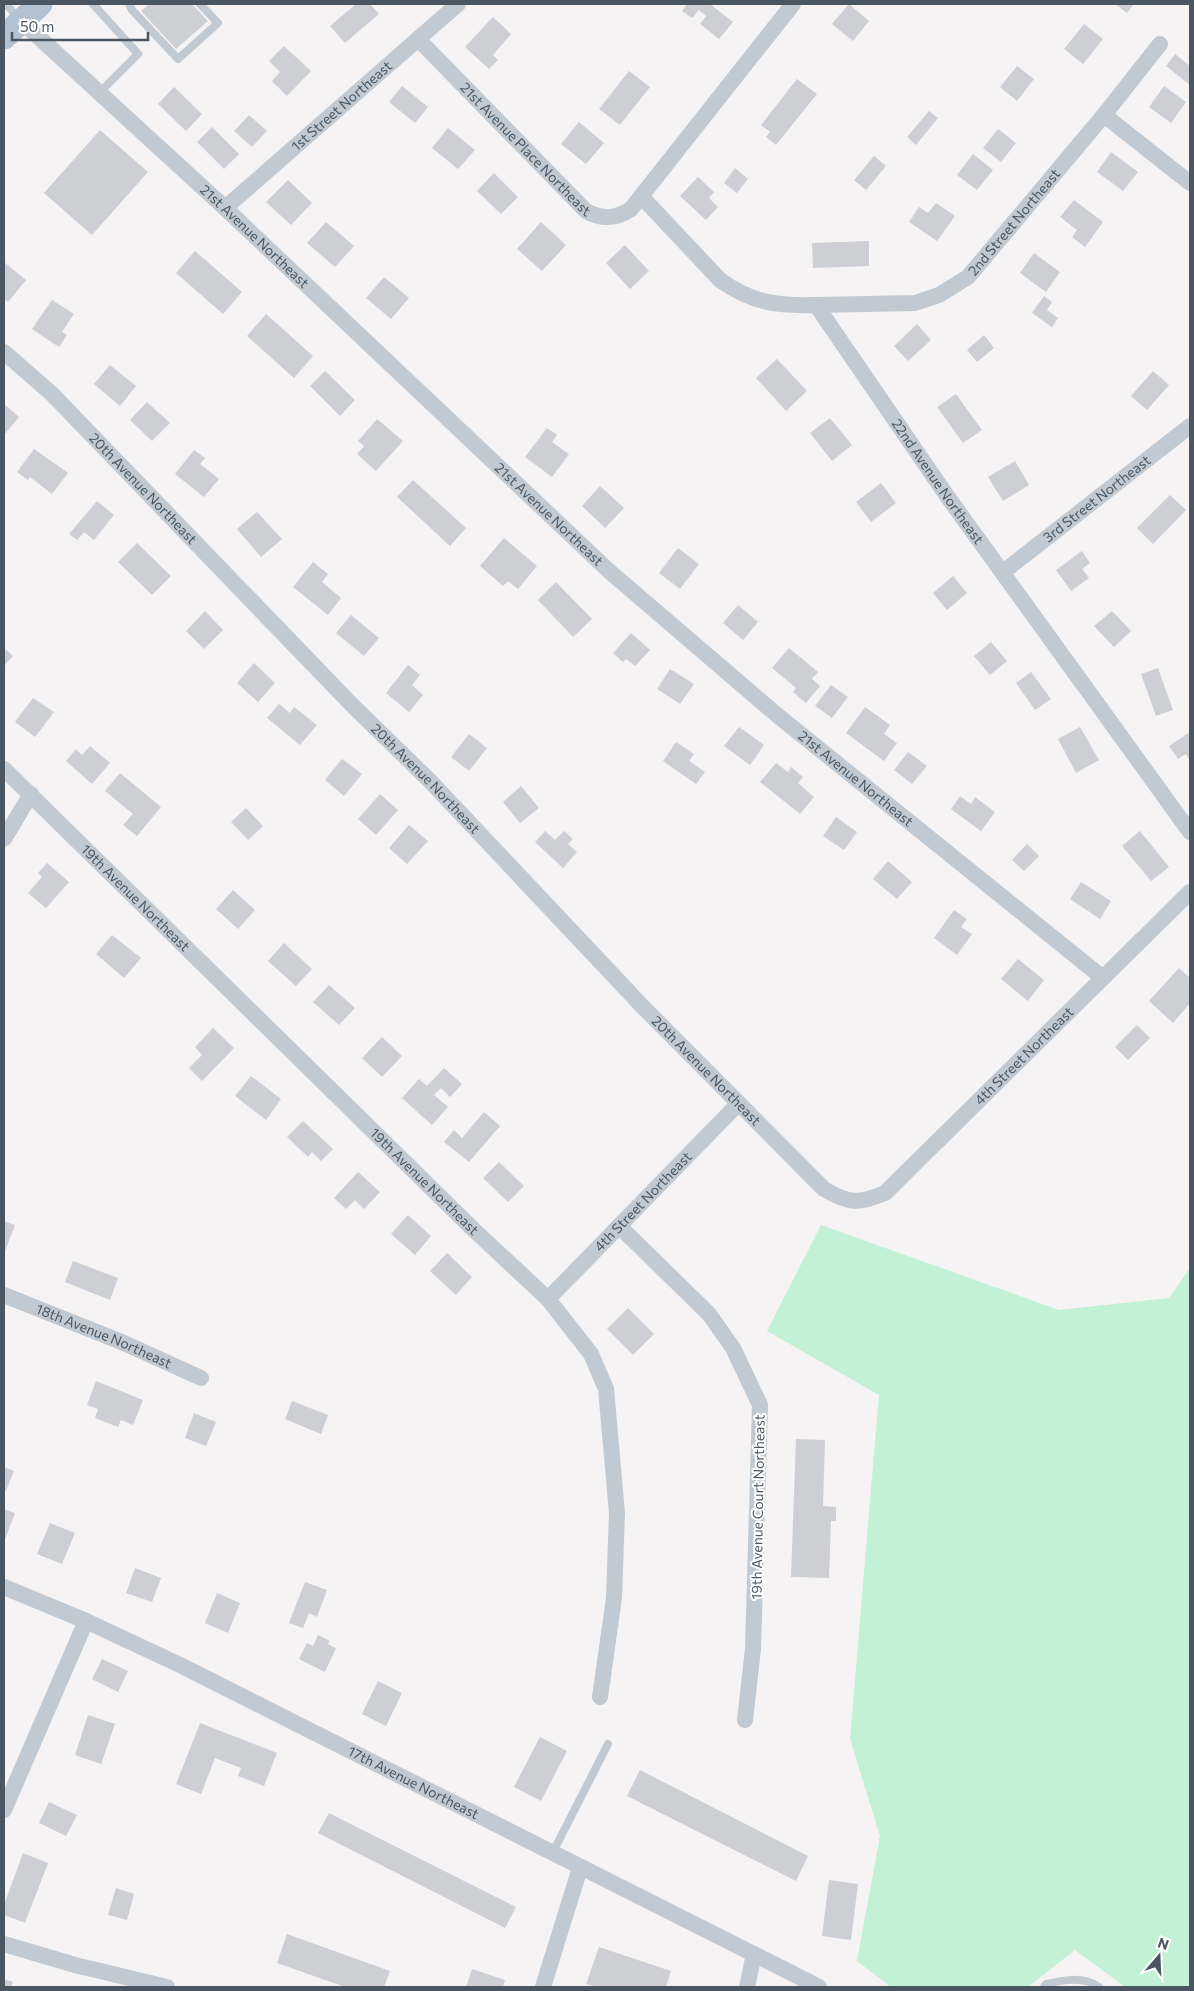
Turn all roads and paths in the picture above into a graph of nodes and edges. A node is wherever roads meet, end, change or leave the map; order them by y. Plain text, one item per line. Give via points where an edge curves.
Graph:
1 (40, 4) edge
2 (93, 4) edge
3 (129, 4) edge
4 (200, 4) edge
5 (458, 4) edge
6 (792, 4) edge
7 (10, 20) edge
8 (418, 39) junction
9 (1160, 44) dead end
10 (99, 94) junction
11 (1104, 115) junction
12 (1190, 183) edge
13 (641, 196) junction
14 (225, 208) junction
15 (816, 305) junction
16 (4, 352) edge
17 (1190, 426) edge
18 (1003, 572) junction
19 (4, 769) edge
20 (31, 794) junction
21 (1190, 832) edge
22 (4, 839) edge
23 (1190, 892) edge
24 (1103, 978) junction
25 (738, 1104) junction
26 (850, 1202) joint
27 (619, 1226) junction
28 (4, 1295) edge
29 (548, 1299) junction
30 (201, 1378) dead end
31 (4, 1587) edge
32 (86, 1621) junction
33 (600, 1697) dead end
34 (745, 1720) dead end
35 (608, 1744) dead end
36 (4, 1810) edge
37 (552, 1854) junction
38 (580, 1868) junction
39 (4, 1944) edge
40 (754, 1954) junction
41 (167, 1987) edge
42 (543, 1987) edge
43 (747, 1987) edge
44 (819, 1987) edge
45 (1044, 1987) edge
46 (1099, 1987) edge

1 - 7 main road
2 - 10 lane via 138,54
3 - 4 lane via 178,59 218,23
5 - 8 street, 1st Street Northeast
6 - 13 street
7 - 10 street, 21st Avenue Northeast
8 - 13 street, 21st Avenue Place Northeast via 586,212 608,218 622,214 631,209
8 - 14 street, 1st Street Northeast
9 - 11 street, 2nd Street Northeast
10 - 14 street, 21st Avenue Northeast
11 - 12 street
11 - 15 street, 2nd Street Northeast via 980,266 954,287 915,303
13 - 15 street via 733,290 770,304
14 - 24 street, 21st Avenue Northeast via 609,571 777,715
15 - 18 street, 22nd Avenue Northeast
16 - 25 street, 20th Avenue Northeast via 52,394 353,706 430,781
17 - 18 street, 3rd Street Northeast
18 - 21 street, 22nd Avenue Northeast
19 - 20 street, 19th Avenue Northeast
20 - 22 street
20 - 29 street, 19th Avenue Northeast
23 - 24 street, 4th Street Northeast
24 - 26 street, 4th Street Northeast via 885,1193
25 - 26 street, 20th Avenue Northeast via 824,1189
25 - 27 street, 4th Street Northeast
27 - 29 street, 4th Street Northeast
27 - 34 street, 19th Avenue Court Northeast via 714,1320 733,1348 760,1405 754,1640
28 - 30 street, 18th Avenue Northeast
29 - 33 street, 19th Avenue Northeast via 591,1354 606,1389 617,1513 614,1598
31 - 32 street, 17th Avenue Northeast
32 - 36 street
32 - 37 street, 17th Avenue Northeast via 325,1737
35 - 37 lane
37 - 38 street, 17th Avenue Northeast
38 - 40 street, 17th Avenue Northeast
38 - 42 street
39 - 41 street
40 - 43 street
40 - 44 street, 17th Avenue Northeast
45 - 46 lane via 1068,1980 1090,1981

